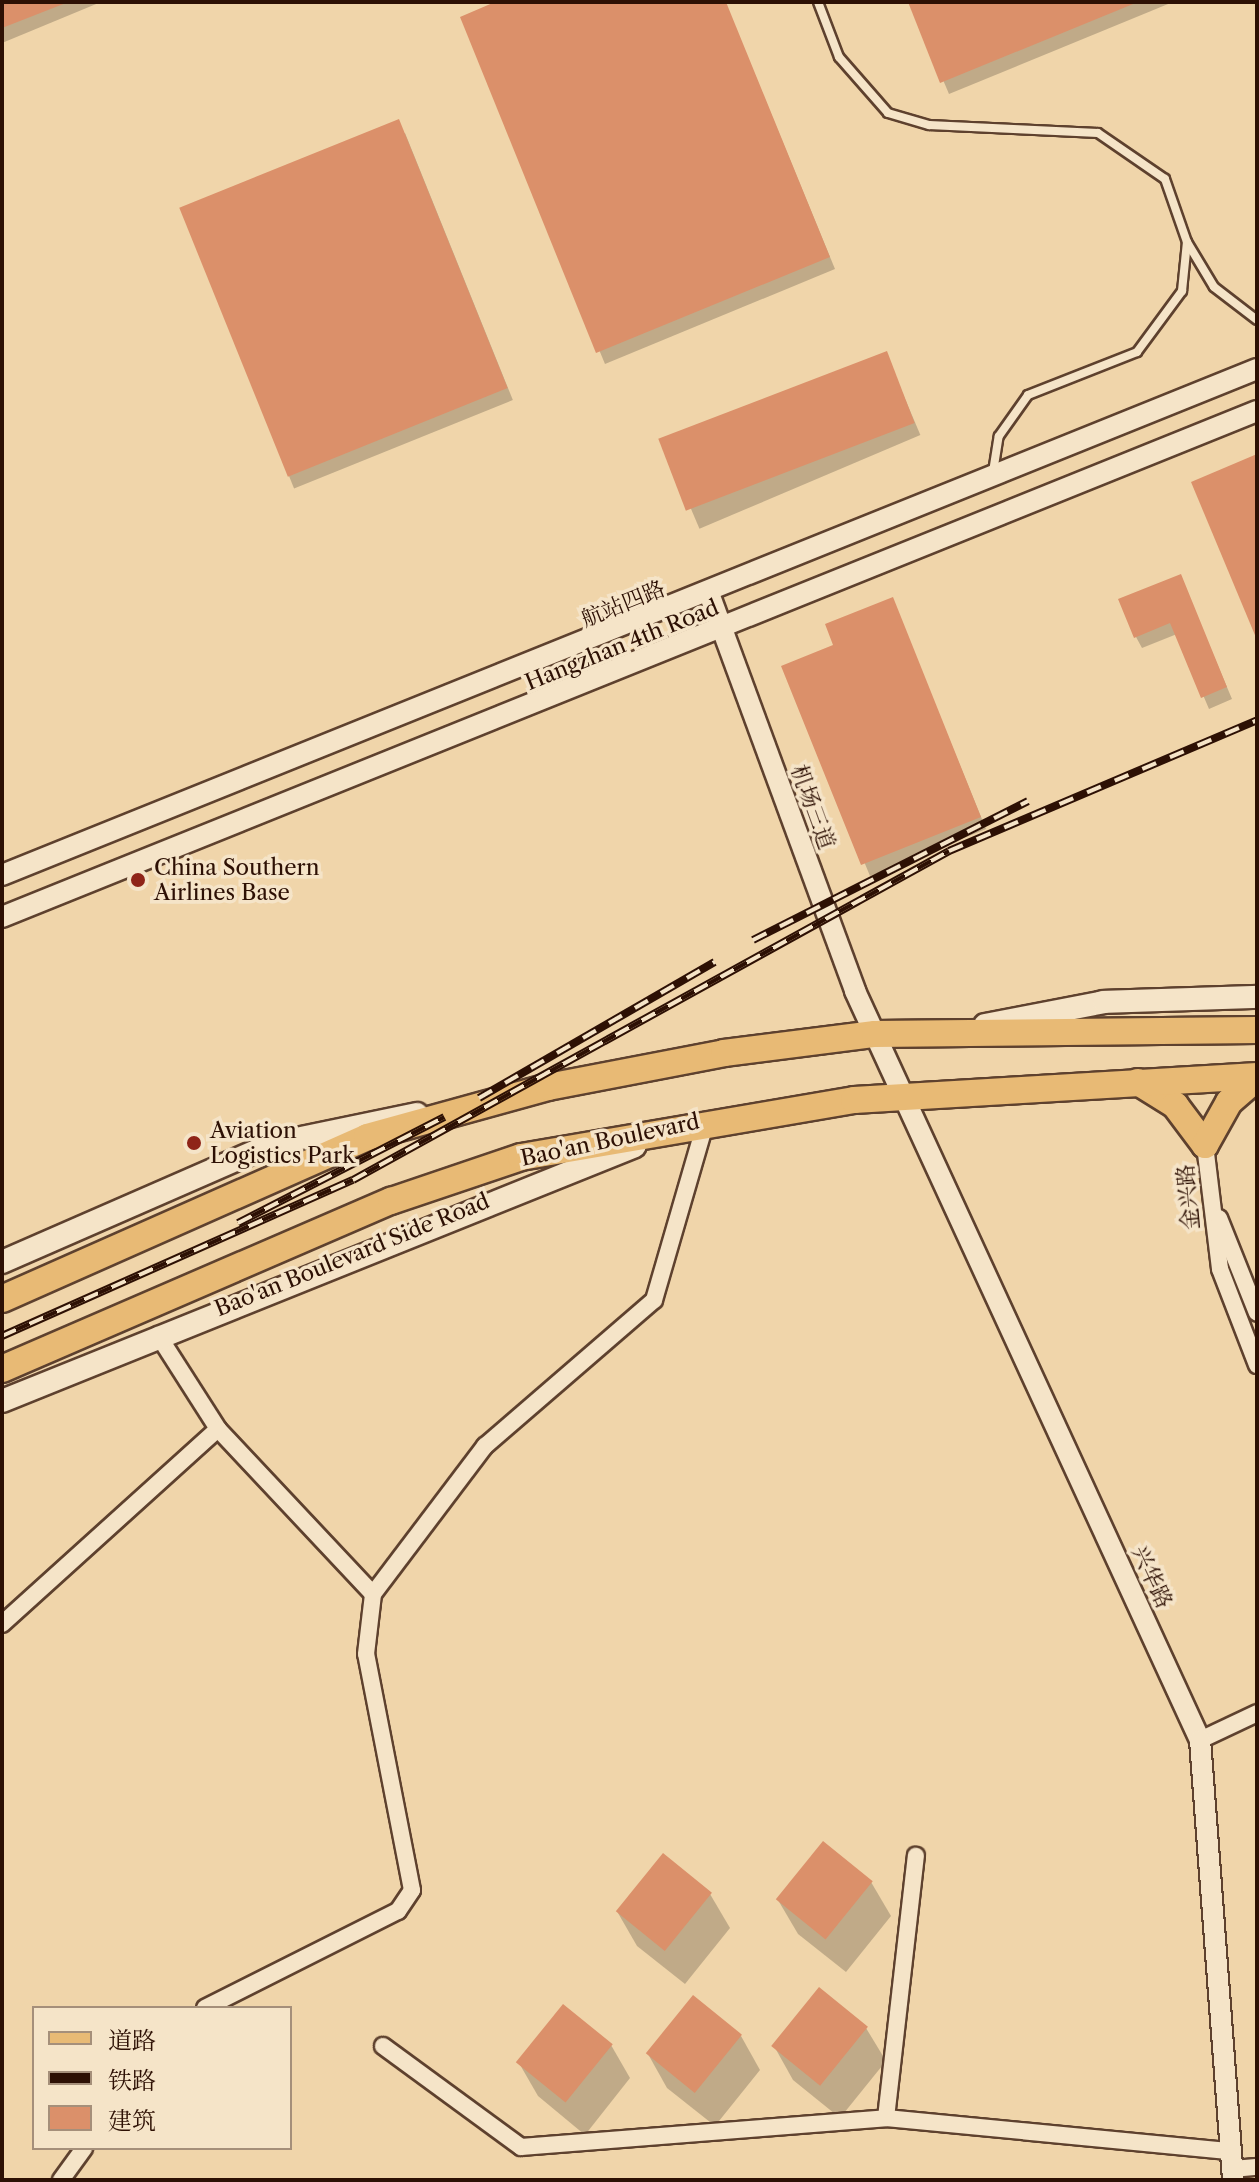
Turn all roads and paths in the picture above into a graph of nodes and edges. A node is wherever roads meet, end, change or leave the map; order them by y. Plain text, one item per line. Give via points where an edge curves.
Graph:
1 (818, 2) edge
2 (1187, 242) junction
3 (1257, 320) edge
4 (1257, 369) edge
5 (1257, 411) edge
6 (992, 479) junction
7 (710, 596) junction
8 (722, 631) junction
9 (2, 875) edge
10 (2, 917) edge
11 (1257, 997) edge
12 (1257, 1030) edge
13 (954, 1031) junction
14 (875, 1034) junction
15 (1257, 1077) edge
16 (1138, 1082) junction
17 (903, 1096) junction
18 (458, 1108) junction
19 (707, 1120) junction
20 (1205, 1145) junction
21 (2, 1262) edge
22 (2, 1299) edge
23 (1257, 1313) edge
24 (158, 1335) junction
25 (1257, 1365) edge
26 (2, 1369) edge
27 (2, 1401) edge
28 (218, 1429) junction
29 (373, 1594) junction
30 (2, 1624) edge
31 (1257, 1713) edge
32 (1200, 1740) junction
33 (916, 1856) dead end
34 (209, 2006) edge
35 (383, 2046) dead end
36 (886, 2118) junction
37 (83, 2150) edge
38 (1232, 2167) edge
39 (1257, 2167) edge
40 (61, 2180) edge

1 - 2 lane via 839,57 888,113 929,125 1098,133 1165,179
2 - 3 lane via 1214,287
2 - 6 lane via 1182,291 1137,352 1028,395 999,436
4 - 6 street, 航站四路
5 - 8 street, Hangzhan 4th Road
6 - 7 street, 航站四路
7 - 8 street, 机场三道
7 - 9 street, 航站四路
8 - 10 street, Hangzhan 4th Road
8 - 14 street, 机场三道
11 - 13 main road via 1104,1002
12 - 13 main road
13 - 14 main road
14 - 17 street, 兴华路
14 - 18 main road via 668,1062
15 - 16 main road, Bao'an Boulevard
15 - 20 main road via 1229,1102
16 - 17 main road, Bao'an Boulevard
16 - 20 main road via 1175,1105
17 - 19 main road, Bao'an Boulevard
17 - 32 street, 兴华路
18 - 21 main road via 343,1124 272,1144
18 - 22 main road via 367,1137
19 - 24 main road, Bao'an Boulevard Side Road
19 - 26 main road, Bao'an Boulevard via 455,1177
19 - 29 street via 654,1300 485,1446
20 - 23 street, 金兴路 via 1228,1248
20 - 25 street, 金兴路 via 1220,1269
24 - 27 main road, Bao'an Boulevard Side Road
24 - 28 street
28 - 29 street
28 - 30 street
29 - 34 street via 366,1654 412,1890 398,1911
31 - 32 street
32 - 38 street, 兴华路
33 - 36 street
35 - 36 street via 521,2147
36 - 38 street
37 - 40 street
38 - 39 street

